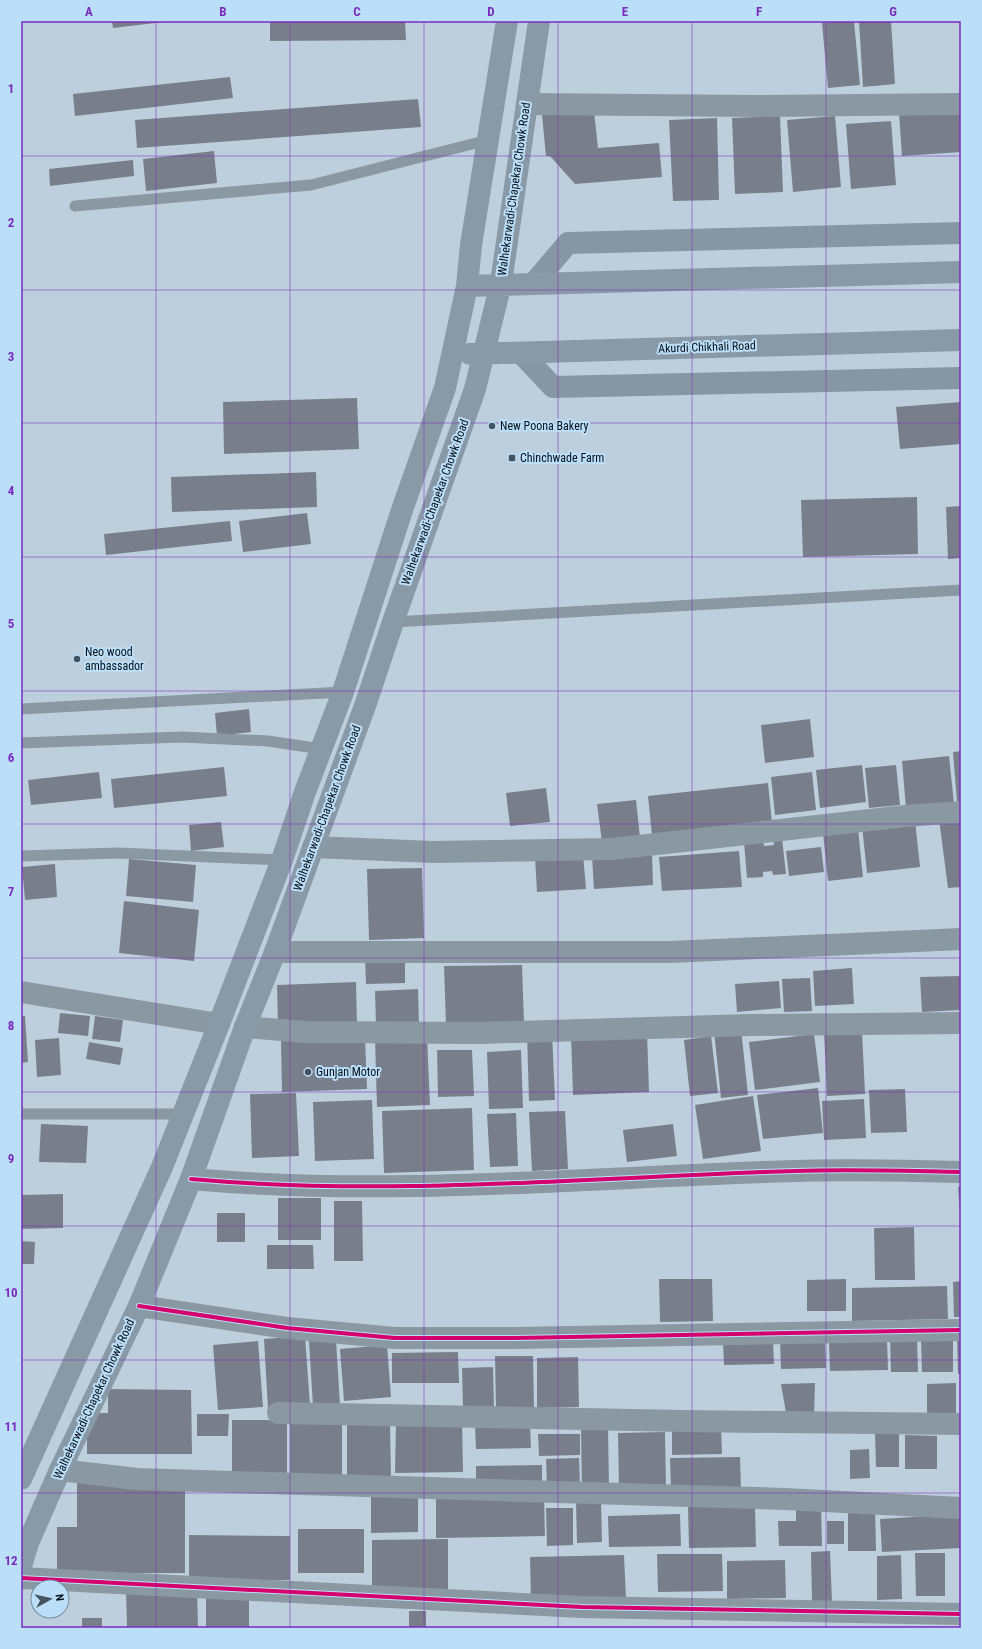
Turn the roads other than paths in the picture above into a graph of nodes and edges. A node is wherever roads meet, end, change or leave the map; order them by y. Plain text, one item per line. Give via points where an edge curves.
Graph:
1 (507, 21) edge
2 (539, 21) edge
3 (527, 104) junction
4 (961, 104) edge
5 (488, 140) junction
6 (75, 206) dead end
7 (961, 232) edge
8 (961, 272) edge
9 (534, 283) junction
10 (501, 284) junction
11 (468, 286) junction
12 (961, 340) edge
13 (521, 353) junction
14 (452, 354) junction
15 (484, 354) junction
16 (961, 378) edge
17 (961, 590) edge
18 (392, 622) junction
19 (343, 692) junction
20 (21, 710) edge
21 (21, 743) edge
22 (321, 750) junction
23 (961, 812) edge
24 (313, 847) junction
25 (21, 856) edge
26 (282, 860) junction
27 (961, 940) edge
28 (275, 952) junction
29 (21, 992) edge
30 (961, 1023) edge
31 (219, 1024) junction
32 (245, 1027) junction
33 (21, 1114) edge
34 (184, 1114) junction
35 (961, 1172) edge
36 (191, 1179) junction
37 (139, 1306) junction
38 (961, 1330) edge
39 (278, 1413) dead end
40 (961, 1424) edge
41 (60, 1470) junction
42 (21, 1479) edge
43 (961, 1508) edge
44 (21, 1566) edge
45 (21, 1578) edge
46 (961, 1614) edge

1 - 5 main road, Walhekarwadi-Chapekar Chowk Road
2 - 3 main road, Walhekarwadi-Chapekar Chowk Road
3 - 4 street
3 - 10 main road, Walhekarwadi-Chapekar Chowk Road
5 - 6 lane via 311,185
5 - 11 main road, Walhekarwadi-Chapekar Chowk Road via 471,245
7 - 9 street via 568,243
8 - 9 main road
9 - 10 main road
10 - 11 main road
10 - 15 main road, Walhekarwadi-Chapekar Chowk Road
11 - 14 main road, Walhekarwadi-Chapekar Chowk Road
12 - 13 main road, Akurdi Chikhali Road
13 - 15 main road, Akurdi Chikhali Road
13 - 16 street via 553,387
14 - 15 main road, Akurdi Chikhali Road
14 - 19 main road, Walhekarwadi-Chapekar Chowk Road via 445,388
15 - 18 main road, Walhekarwadi-Chapekar Chowk Road via 475,389
17 - 18 lane
18 - 24 main road, Walhekarwadi-Chapekar Chowk Road via 366,703
19 - 20 lane
19 - 22 main road, Walhekarwadi-Chapekar Chowk Road
21 - 22 lane via 182,737 268,741
22 - 26 main road, Walhekarwadi-Chapekar Chowk Road
23 - 24 street via 612,849 433,852
24 - 28 main road, Walhekarwadi-Chapekar Chowk Road
25 - 26 lane via 118,853
26 - 31 main road, Walhekarwadi-Chapekar Chowk Road
27 - 28 street via 671,952
28 - 32 main road, Walhekarwadi-Chapekar Chowk Road
29 - 31 street
30 - 32 street via 750,1025 480,1033 306,1032
31 - 34 main road, Walhekarwadi-Chapekar Chowk Road
32 - 36 main road, Walhekarwadi-Chapekar Chowk Road
33 - 34 lane
34 - 42 main road, Walhekarwadi-Chapekar Chowk Road via 141,1217
35 - 36 street via 795,1171 484,1185 334,1187
36 - 37 main road, Walhekarwadi-Chapekar Chowk Road
37 - 38 street via 287,1328 395,1338
37 - 41 main road, Walhekarwadi-Chapekar Chowk Road
39 - 40 street
41 - 43 street via 137,1479 785,1499
41 - 44 main road, Walhekarwadi-Chapekar Chowk Road via 28,1543
45 - 46 street via 582,1607

